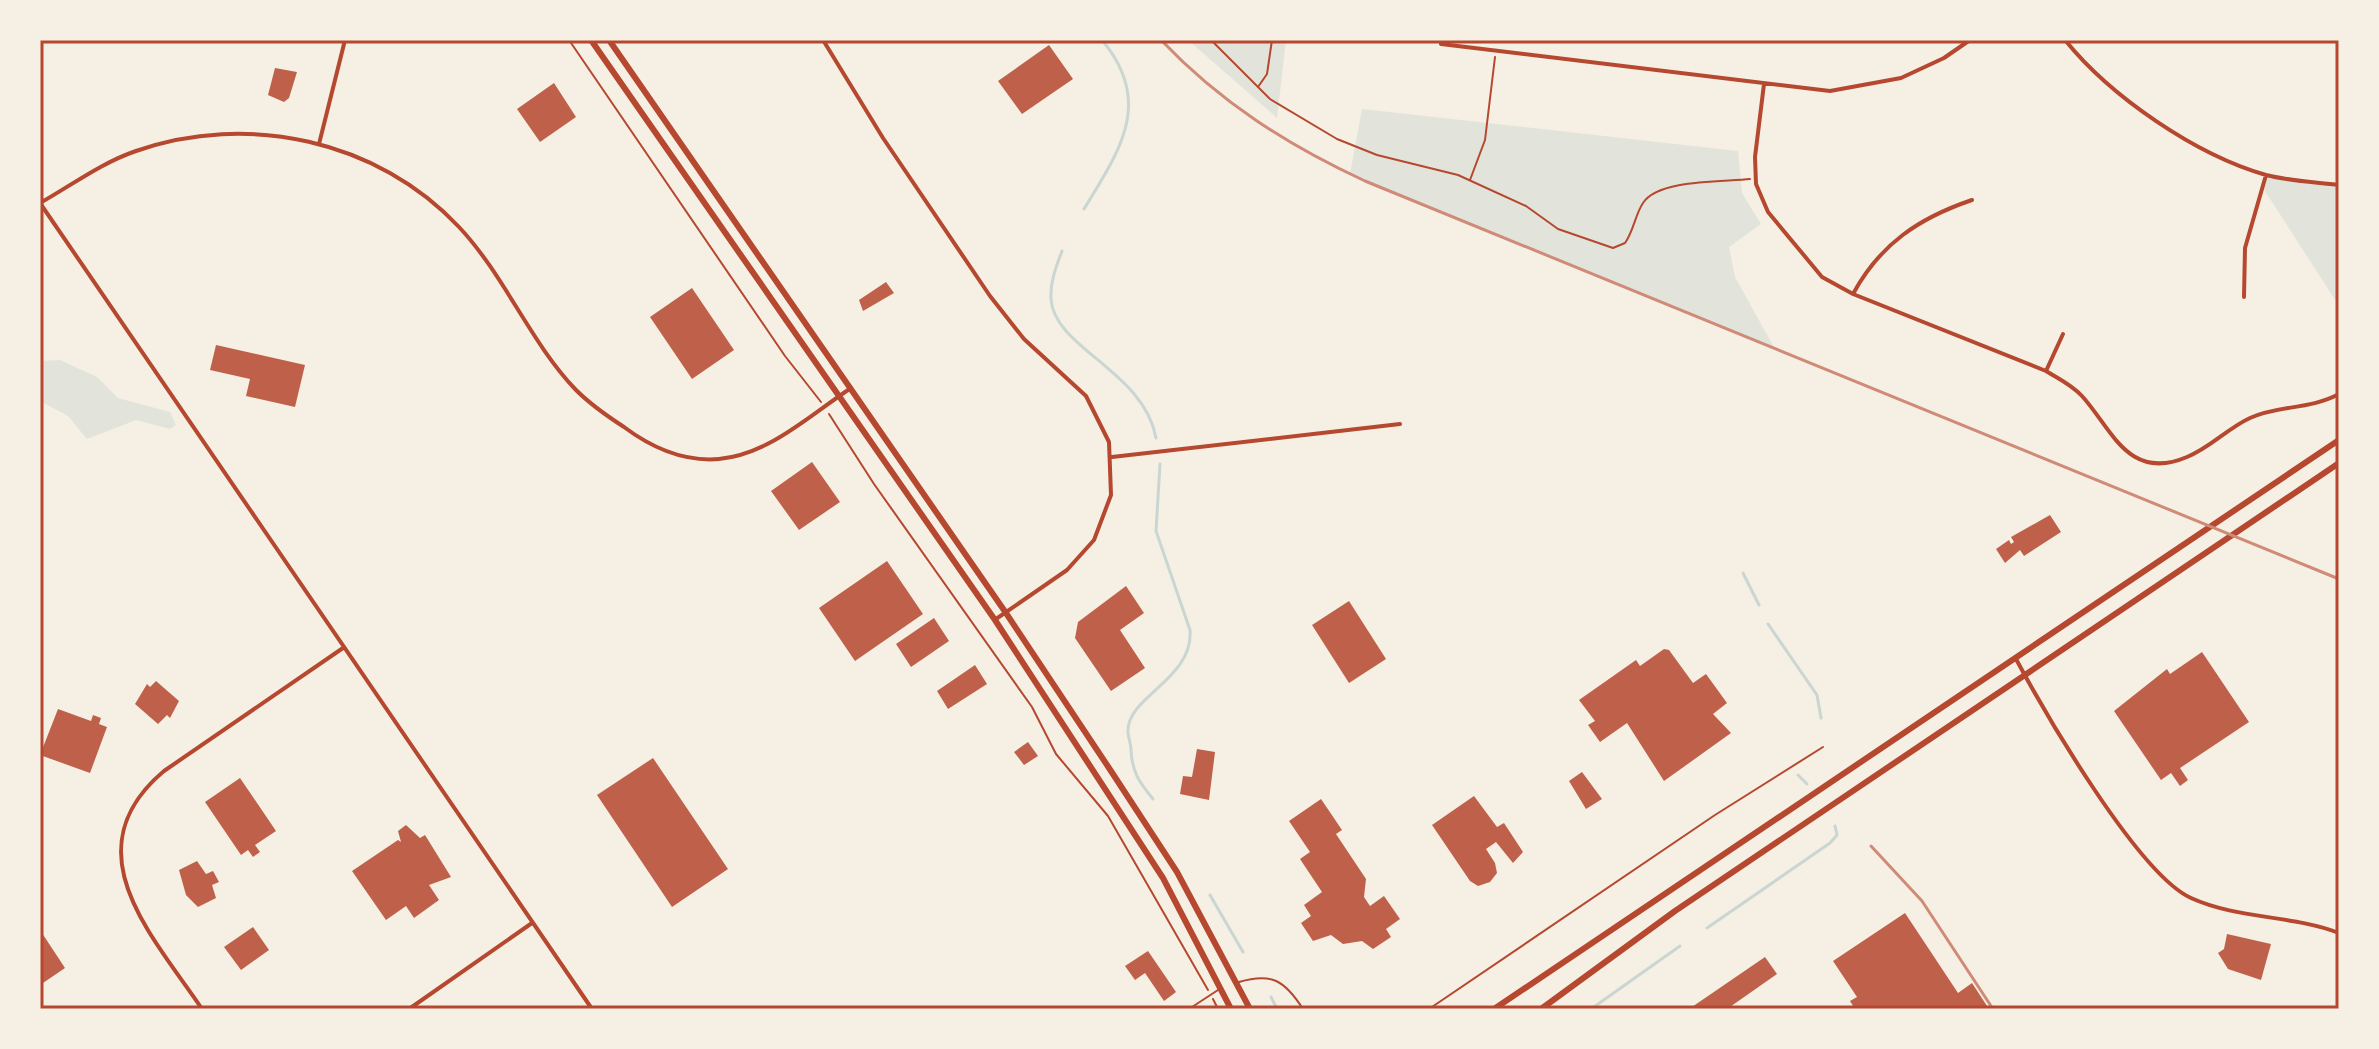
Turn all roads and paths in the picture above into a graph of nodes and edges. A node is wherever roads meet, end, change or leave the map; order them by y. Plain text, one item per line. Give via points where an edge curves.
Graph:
1 (345, 40) edge
2 (569, 40) edge
3 (591, 40) edge
4 (609, 40) edge
5 (823, 40) edge
6 (1211, 40) edge
7 (1272, 40) edge
8 (1970, 40) edge
9 (2065, 40) edge
10 (1442, 42) edge
11 (1496, 51) junction
12 (1764, 84) junction
13 (1258, 87) junction
14 (319, 144) junction
15 (2266, 175) junction
16 (1755, 178) junction
17 (1470, 181) junction
18 (2339, 185) edge
19 (1972, 200) dead end
20 (40, 203) edge
21 (1853, 294) junction
22 (2244, 297) dead end
23 (2063, 334) dead end
24 (2046, 371) junction
25 (812, 388) dead end
26 (851, 388) junction
27 (2339, 394) edge
28 (840, 396) junction
29 (831, 416) dead end
30 (1400, 424) dead end
31 (2339, 440) edge
32 (1112, 457) junction
33 (2339, 463) edge
34 (1006, 613) junction
35 (995, 620) junction
36 (343, 648) junction
37 (2016, 659) junction
38 (2024, 674) junction
39 (1823, 747) dead end
40 (532, 923) junction
41 (2339, 933) edge
42 (1234, 984) junction
43 (1220, 989) junction
44 (1210, 994) junction
45 (202, 1009) edge
46 (409, 1009) edge
47 (592, 1009) edge
48 (1189, 1009) edge
49 (1218, 1009) edge
50 (1231, 1009) edge
51 (1250, 1009) edge
52 (1303, 1009) edge
53 (1429, 1009) edge
54 (1494, 1009) edge
55 (1541, 1009) edge

1 - 14 street
2 - 25 path
3 - 28 main road
4 - 26 main road
5 - 32 street via 998,307 1091,403
6 - 13 path
7 - 13 path via 1267,74
8 - 12 street via 1923,69 1878,85 1830,91
9 - 15 street via 2136,106
10 - 11 street
11 - 12 street
11 - 17 path via 1485,140
12 - 16 street
13 - 17 path via 1337,139
14 - 20 street via 235,133 164,142 108,162
14 - 28 street via 389,171 438,206 479,251 574,388 651,445 692,458 734,457 766,445
15 - 18 street
15 - 22 street via 2245,248
16 - 17 path via 1652,193 1625,243 1613,248 1558,229 1526,206
16 - 21 street via 1768,212 1822,277
19 - 21 street via 1943,210 1885,247
20 - 36 street
21 - 24 street
23 - 24 street
24 - 27 street via 2084,399 2122,448 2152,462 2190,456 2258,415 2303,408
26 - 28 street
26 - 34 main road
28 - 35 main road
29 - 44 path via 1032,707 1056,754 1108,816
30 - 32 street
31 - 37 main road
32 - 34 street via 1111,495 1094,540 1067,570
33 - 38 main road
34 - 35 street
34 - 42 main road via 1177,872
35 - 43 main road via 1163,878
36 - 40 street
36 - 45 street via 154,780 130,815 120,852 124,882 136,913
37 - 38 street
37 - 54 main road
38 - 41 street via 2164,881 2210,905
38 - 55 main road via 1675,911
39 - 53 lane
40 - 46 street
40 - 47 street
42 - 51 main road
42 - 52 lane via 1261,976 1275,978
43 - 44 lane
43 - 50 main road
44 - 48 lane
44 - 49 path

